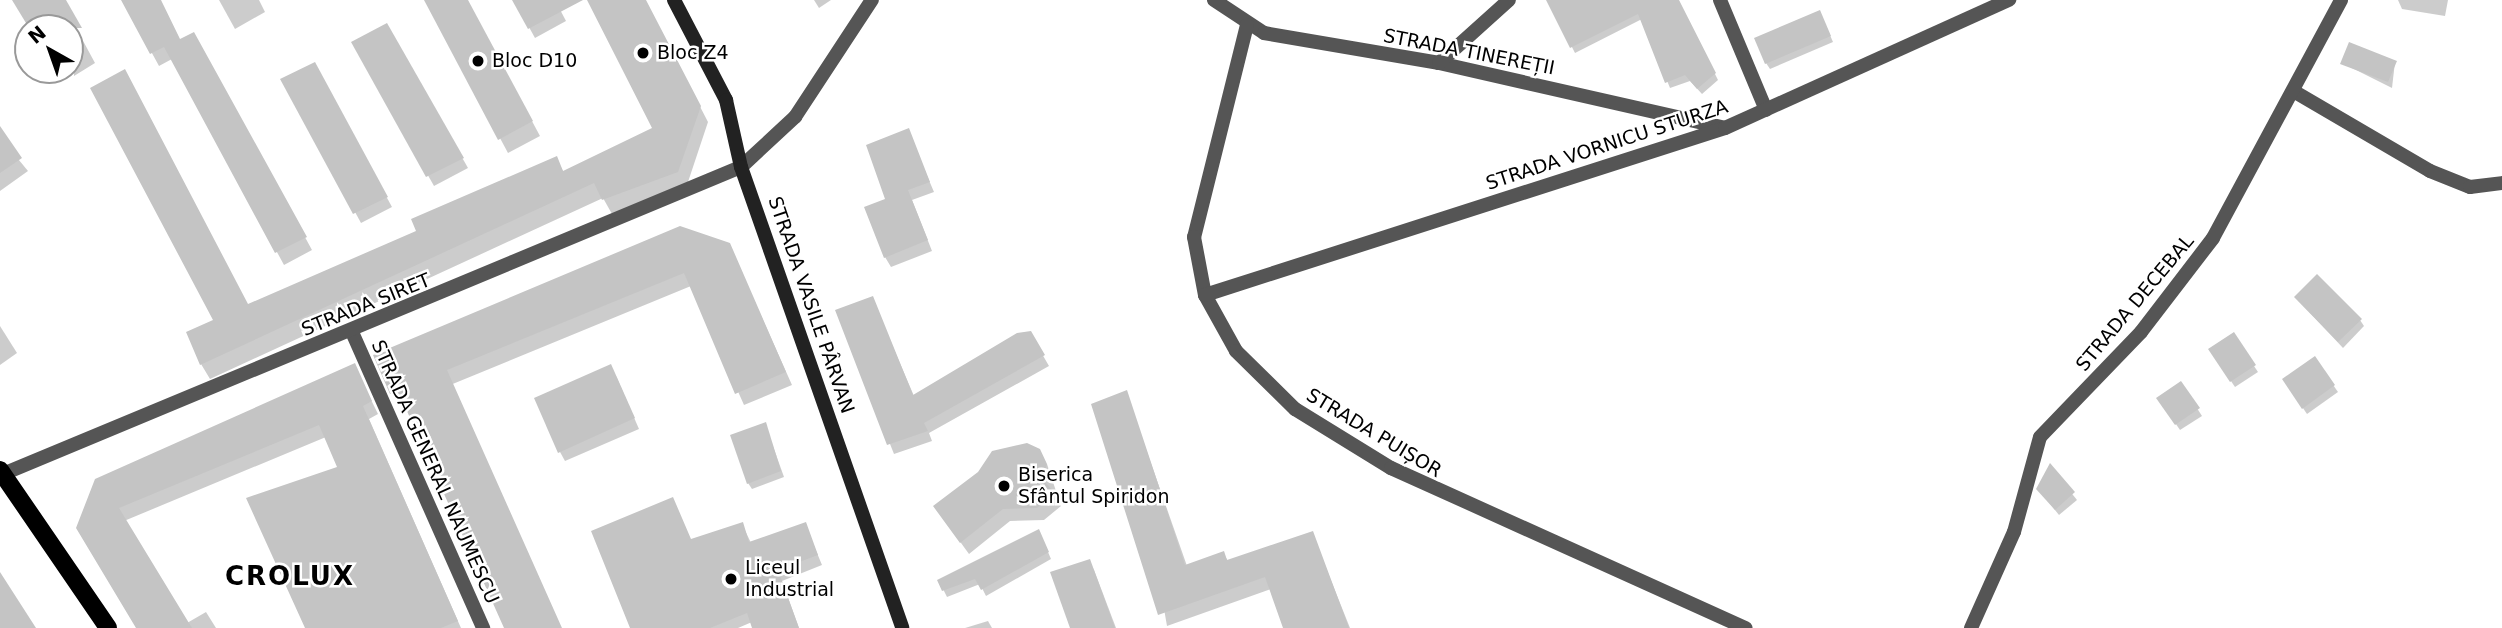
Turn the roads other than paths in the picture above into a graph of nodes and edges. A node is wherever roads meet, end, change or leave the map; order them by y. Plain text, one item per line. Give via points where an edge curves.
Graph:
1 (674, 0) edge
2 (872, 0) edge
3 (1214, 0) edge
4 (1509, 0) edge
5 (1720, 0) edge
6 (2009, 0) edge
7 (2341, 0) edge
8 (1247, 25) junction
9 (1439, 63) junction
10 (2295, 92) junction
11 (1766, 110) junction
12 (1725, 128) junction
13 (741, 167) junction
14 (2502, 183) edge
15 (1205, 295) junction
16 (352, 332) junction
17 (1, 472) edge
18 (108, 628) edge
19 (483, 628) edge
20 (902, 628) edge
21 (1745, 628) edge
22 (1971, 628) edge

1 - 13 main road, STRADA VASILE PÂRVAN via 726,100
2 - 13 street, STRADA SIRET via 795,117
3 - 8 street, STRADA TINEREȚII
4 - 9 street
5 - 11 street
6 - 11 street, STRADA VORNICU STURZA
7 - 10 street, STRADA DECEBAL
8 - 9 street, STRADA TINEREȚII via 1284,38
8 - 15 street, STRADA PUIȘOR via 1197,210 1195,250
9 - 12 street, STRADA TINEREȚII
10 - 14 street via 2430,171 2470,187
10 - 22 street, STRADA DECEBAL via 2183,280 2039,437 2014,532
11 - 12 street, STRADA VORNICU STURZA
12 - 15 street, STRADA VORNICU STURZA
13 - 16 street, STRADA SIRET
13 - 20 main road, STRADA VASILE PÂRVAN
15 - 21 street, STRADA PUIȘOR via 1216,322 1263,382 1330,433 1446,497
16 - 17 street, STRADA SIRET
16 - 19 street, STRADA GENERAL NAUMESCU
17 - 18 main road

